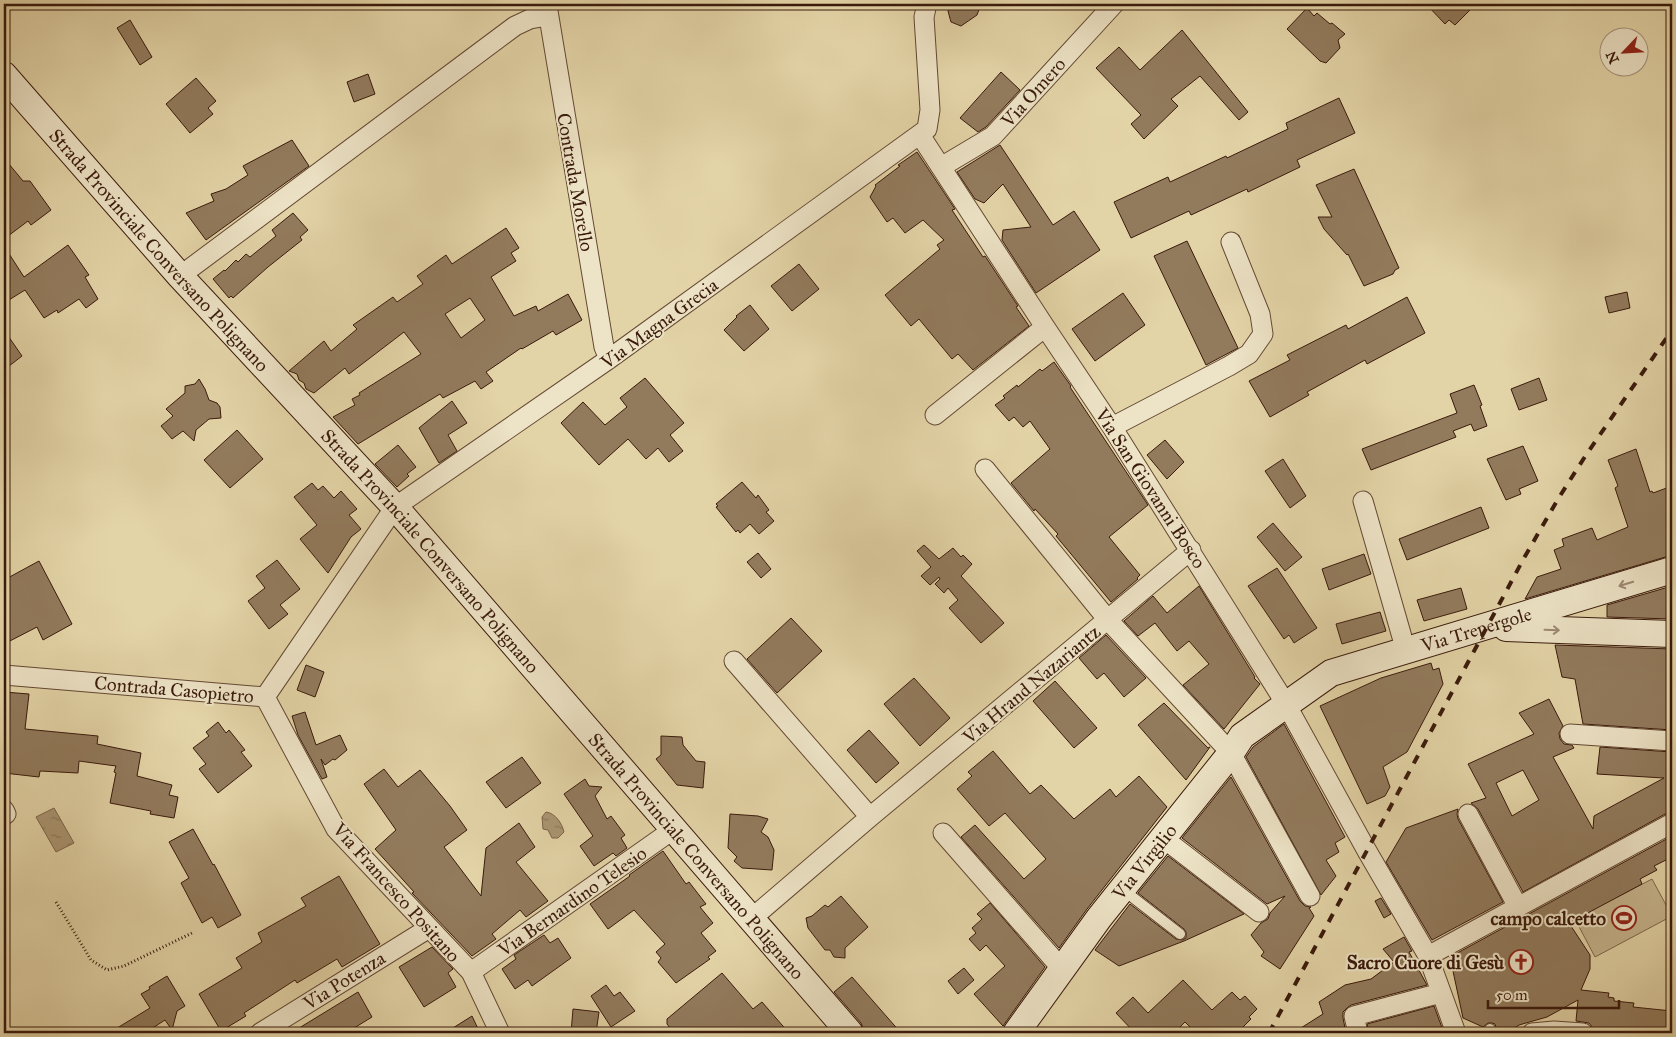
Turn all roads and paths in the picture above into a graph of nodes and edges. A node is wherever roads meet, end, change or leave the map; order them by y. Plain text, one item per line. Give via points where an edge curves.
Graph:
1 (926, 4) edge
2 (1114, 4) edge
3 (548, 10) edge
4 (4, 76) edge
5 (920, 135) junction
6 (941, 167) junction
7 (1231, 242) dead end
8 (180, 276) junction
9 (1045, 327) junction
10 (609, 359) junction
11 (936, 415) dead end
12 (1112, 427) junction
13 (985, 469) dead end
14 (1363, 501) dead end
15 (395, 507) junction
16 (1190, 550) junction
17 (1672, 570) edge
18 (1108, 620) junction
19 (1486, 627) junction
20 (1672, 634) edge
21 (1406, 651) junction
22 (734, 661) dead end
23 (4, 675) edge
24 (265, 697) junction
25 (1286, 704) junction
26 (1570, 734) dead end
27 (1672, 741) edge
28 (1231, 752) junction
29 (1468, 814) dead end
30 (870, 816) junction
31 (1672, 823) edge
32 (674, 829) junction
33 (943, 833) dead end
34 (1163, 838) junction
35 (1122, 889) junction
36 (1310, 896) dead end
37 (56, 902) dead end
38 (1518, 907) junction
39 (1260, 912) dead end
40 (751, 919) junction
41 (429, 928) junction
42 (192, 933) dead end
43 (1180, 934) dead end
44 (1428, 956) junction
45 (1062, 969) junction
46 (471, 972) junction
47 (1442, 994) junction
48 (260, 1033) edge
49 (500, 1033) edge
50 (850, 1033) edge
51 (1016, 1033) edge
52 (1358, 1033) edge
53 (1456, 1033) edge
54 (1532, 1033) edge
55 (1584, 1033) edge

1 - 5 street via 924,18 930,110 927,129
2 - 6 street, Via Omero via 993,136
3 - 8 street via 515,26
3 - 10 street, Contrada Morello via 604,347
4 - 8 main road, Strada Provinciale Conversano Polignano
5 - 6 street, Via San Giovanni Bosco
5 - 10 street, Via Magna Grecia
6 - 9 street, Via San Giovanni Bosco
7 - 12 street via 1260,314 1262,334 1250,354
8 - 15 main road, Strada Provinciale Conversano Polignano
9 - 11 street
9 - 12 street, Via San Giovanni Bosco
10 - 15 street, Via Magna Grecia
12 - 16 street, Via San Giovanni Bosco
13 - 18 street
14 - 21 street
15 - 24 street, Contrada Casopietro
15 - 32 main road, Strada Provinciale Conversano Polignano
16 - 18 street, Via Hrand Nazariantz
16 - 25 street, Via San Giovanni Bosco
17 -> 19 main road, Via Trepergole
18 - 28 street
18 - 30 street, Via Hrand Nazariantz
19 -> 20 main road
19 - 21 main road, Via Trepergole
21 - 25 main road, Via Trepergole via 1331,673
22 - 30 street
23 - 24 street, Contrada Casopietro
24 - 41 street, Via Francesco Positano via 336,829
25 - 28 main road, Via Virgilio via 1242,736
25 - 44 street, Via San Giovanni Bosco
26 - 27 street
28 - 34 main road, Via Virgilio
28 - 36 street
29 - 38 street
30 - 40 street, Via Hrand Nazariantz
31 - 38 street
32 - 40 main road, Strada Provinciale Conversano Polignano
32 - 46 street, Via Bernardino Telesio
33 - 45 street
34 - 35 main road, Via Virgilio
34 - 39 street
35 - 43 lane
35 - 45 main road, Via Virgilio
37 - 42 path via 91,960 107,970 124,966
38 - 44 street
40 - 50 main road, Strada Provinciale Conversano Polignano
41 - 46 street, Via Francesco Positano
41 - 48 street, Via Potenza
44 - 47 street, Via San Giovanni Bosco
45 - 51 main road, Via Virgilio
46 - 49 street, Via Francesco Positano
47 - 52 street via 1354,1016
47 - 53 street, Via San Giovanni Bosco
54 - 55 street

